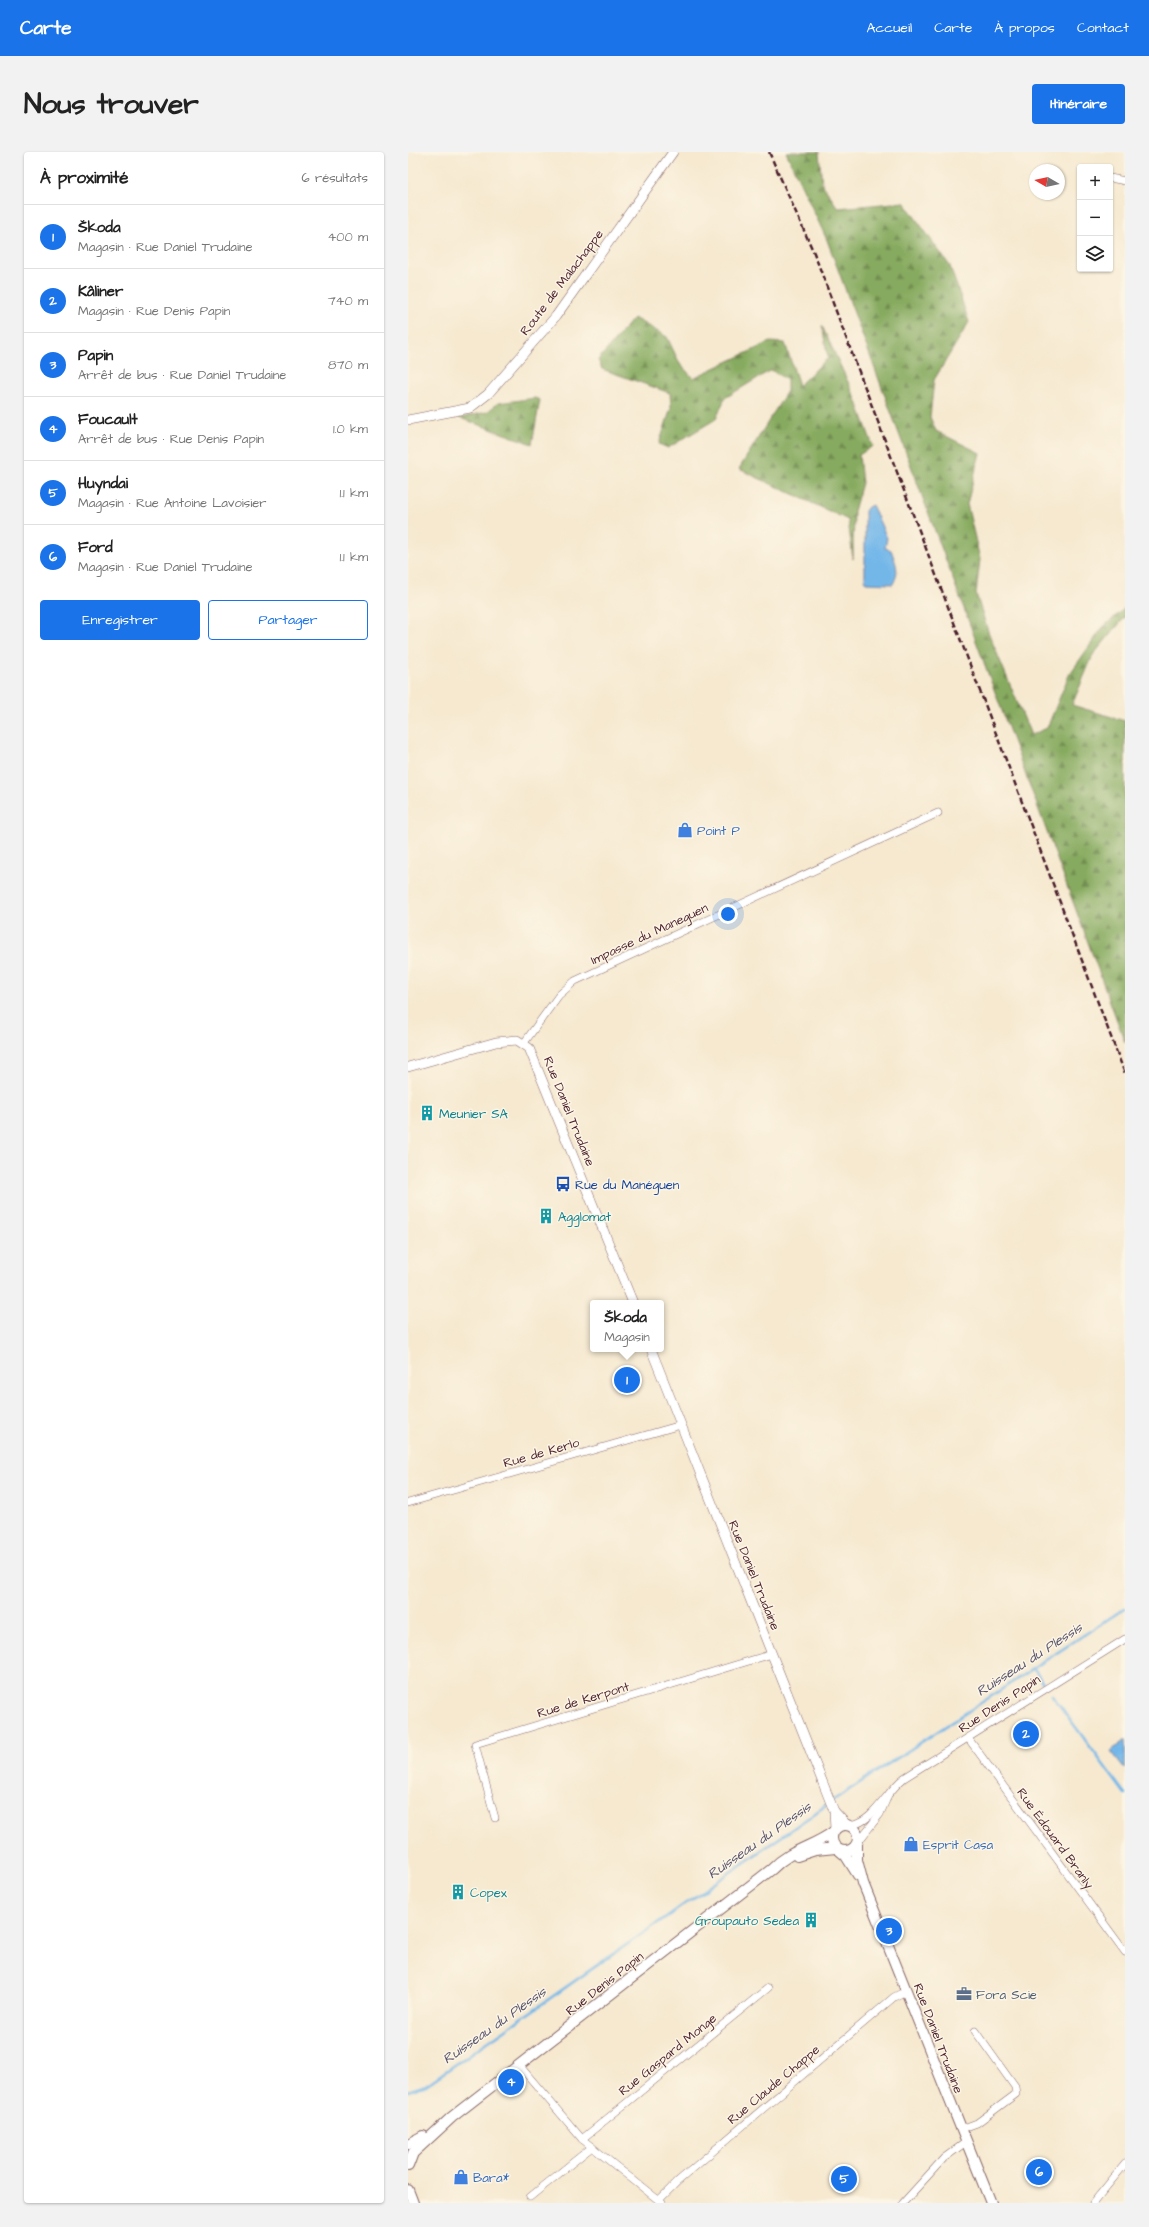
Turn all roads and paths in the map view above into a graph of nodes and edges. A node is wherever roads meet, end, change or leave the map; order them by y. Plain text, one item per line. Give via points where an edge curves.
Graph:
1 (673, 152) edge
2 (1113, 179) edge
3 (1125, 181) edge
4 (408, 420) edge
5 (938, 813) dead end
6 (524, 1043) junction
7 (408, 1067) edge
8 (632, 1300) edge
9 (652, 1352) edge
10 (681, 1425) junction
11 (408, 1503) edge
12 (1125, 1639) edge
13 (772, 1654) junction
14 (968, 1738) junction
15 (889, 1792) junction
16 (834, 1811) junction
17 (495, 1818) dead end
18 (849, 1825) junction
19 (834, 1831) junction
20 (857, 1844) junction
21 (838, 1850) junction
22 (772, 1869) junction
23 (863, 1883) junction
24 (1125, 1952) edge
25 (768, 1988) dead end
26 (906, 1991) junction
27 (975, 2031) dead end
28 (519, 2065) junction
29 (452, 2117) junction
30 (961, 2129) junction
31 (582, 2139) junction
32 (966, 2142) junction
33 (408, 2144) edge
34 (592, 2147) junction
35 (1125, 2164) edge
36 (408, 2166) edge
37 (408, 2190) edge
38 (530, 2197) dead end
39 (660, 2201) edge
40 (413, 2203) edge
41 (903, 2203) edge
42 (991, 2203) edge
43 (1093, 2203) edge

1 - 4 street, Route de Malachappe via 556,316 488,394 470,408
2 - 3 street
5 - 6 street, Impasse du Maneguen via 575,981 559,995
6 - 7 street via 510,1040 496,1042
6 - 8 street, Rue Daniel Trudaine via 533,1054
9 - 10 street, Rue Daniel Trudaine
10 - 11 street, Rue de Kerlo
10 - 13 street, Rue Daniel Trudaine
12 - 14 street, Rue Denis Papin
13 - 16 street, Rue Daniel Trudaine
13 - 17 street, Rue de Kerpont via 475,1744
14 - 15 street, Rue Denis Papin via 904,1778
14 - 24 street, Rue Édouard Branly
15 - 18 street, Rue Denis Papin via 869,1818
15 - 20 street, Rue Denis Papin via 880,1814
16 - 18 street, Rue Daniel Trudaine
16 - 19 street, Rue Daniel Trudaine
18 - 19 main road
18 - 20 main road via 857,1831
19 - 21 main road via 832,1840
19 - 22 main road, Rue Denis Papin via 825,1838 789,1854
20 - 21 main road via 851,1850
20 - 23 main road, Rue Daniel Trudaine via 857,1860
21 - 22 main road, Rue Denis Papin via 806,1853
21 - 23 main road, Rue Daniel Trudaine via 846,1856
22 - 28 main road, Rue Denis Papin
23 - 26 main road, Rue Daniel Trudaine
25 - 31 street, Rue Gaspard Monge
26 - 30 main road, Rue Daniel Trudaine
26 - 39 street, Rue Claude Chappe via 894,1997 677,2182
27 - 30 street via 1015,2086 1016,2094 977,2123
28 - 29 main road, Rue Denis Papin
28 - 31 street
29 - 33 main road, Rue Denis Papin
29 - 36 main road, Rue Denis Papin via 412,2153
30 - 32 main road, Rue Daniel Trudaine
31 - 34 street
32 - 41 street via 944,2158
32 - 42 main road, Rue Daniel Trudaine
34 - 38 street
34 - 39 street
35 - 43 street
37 - 40 main road

